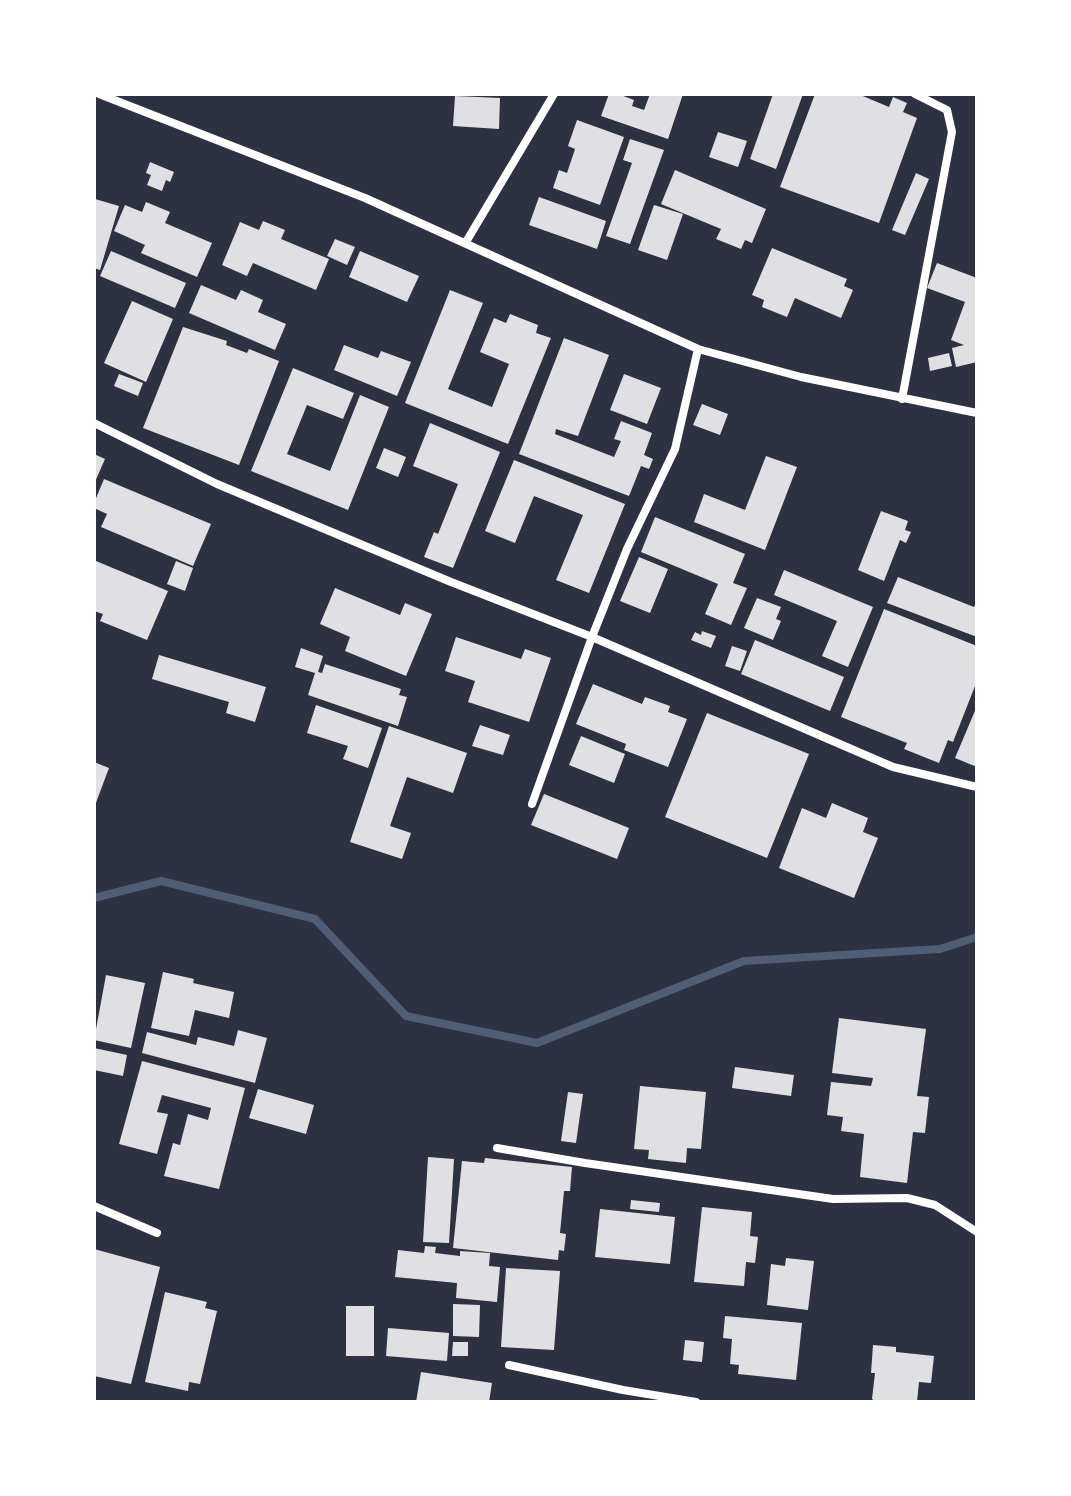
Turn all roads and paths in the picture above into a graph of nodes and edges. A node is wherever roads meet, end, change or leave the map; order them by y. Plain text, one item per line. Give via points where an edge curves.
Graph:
1 (99, 94) edge
2 (554, 94) edge
3 (915, 94) edge
4 (466, 242) junction
5 (698, 349) junction
6 (902, 399) junction
7 (977, 413) edge
8 (94, 423) edge
9 (592, 637) junction
10 (977, 787) edge
11 (532, 804) dead end
12 (497, 1148) dead end
13 (94, 1206) edge
14 (977, 1232) edge
15 (157, 1233) dead end
16 (509, 1365) dead end
17 (696, 1402) edge

1 - 4 street
2 - 4 street
3 - 6 street via 947,110 952,132
4 - 5 street
5 - 6 street
5 - 9 street via 675,449
6 - 7 street
8 - 9 street via 217,484
9 - 10 street via 893,767
9 - 11 street
12 - 14 street via 833,1199 907,1198 935,1205
13 - 15 street
16 - 17 street

